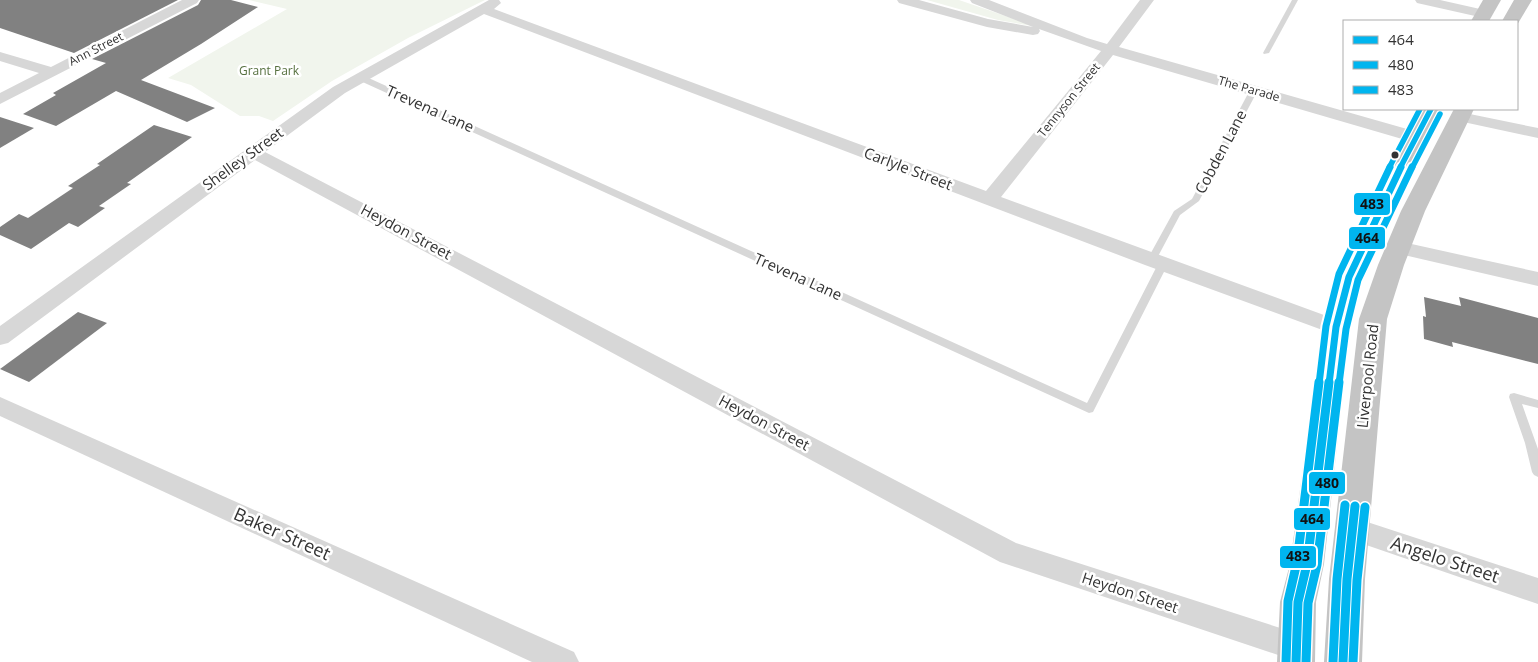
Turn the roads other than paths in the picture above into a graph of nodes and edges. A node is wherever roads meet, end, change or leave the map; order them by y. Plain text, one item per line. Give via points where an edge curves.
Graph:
1 (192, 0) edge
2 (499, 0) edge
3 (904, 0) edge
4 (977, 0) edge
5 (1147, 0) edge
6 (1295, 0) edge
7 (1422, 0) edge
8 (1523, 0) edge
9 (482, 9) junction
10 (1485, 12) edge
11 (1512, 20) edge
12 (1082, 41) junction
13 (1110, 49) junction
14 (1266, 53) dead end
15 (0, 56) edge
16 (52, 72) junction
17 (359, 78) junction
18 (1254, 90) junction
19 (0, 99) edge
20 (1430, 110) edge
21 (1462, 113) edge
22 (1538, 133) edge
23 (1415, 137) junction
24 (251, 152) junction
25 (989, 199) junction
26 (1398, 247) junction
27 (1158, 262) junction
28 (1538, 280) edge
29 (1336, 327) junction
30 (0, 337) edge
31 (1538, 404) edge
32 (0, 406) edge
33 (1538, 472) edge
34 (1352, 529) junction
35 (1538, 591) edge
36 (1296, 654) edge
37 (564, 662) edge
38 (1343, 662) edge

1 - 16 street, Ann Street
2 - 9 street, Shelley Street
3 - 12 street, The Parade via 987,22
4 - 12 street, The Parade
5 - 13 street, Tennyson Street
6 - 14 lane
7 - 10 street
8 - 11 highway
9 - 17 street, Shelley Street
9 - 25 street, Carlyle Street
12 - 13 street, The Parade
13 - 18 street, The Parade
13 - 25 street, Tennyson Street
15 - 16 street
16 - 19 street, Ann Street
17 - 24 street, Shelley Street
17 - 27 lane, Trevena Lane via 1089,409
18 - 23 street, The Parade
18 - 27 lane, Cobden Lane via 1195,201 1178,213
20 - 23 highway
21 - 22 street
21 - 26 highway, Liverpool Road
23 - 29 highway via 1352,270
24 - 30 street, Shelley Street
24 - 36 street, Heydon Street via 1009,553
25 - 27 street, Carlyle Street
26 - 28 street
26 - 34 highway, Liverpool Road via 1373,319
27 - 29 street, Carlyle Street
29 - 36 highway via 1307,564 1298,602
31 - 33 lane via 1514,397
32 - 37 street, Baker Street
34 - 35 street, Angelo Street
34 - 38 highway, Liverpool Road

